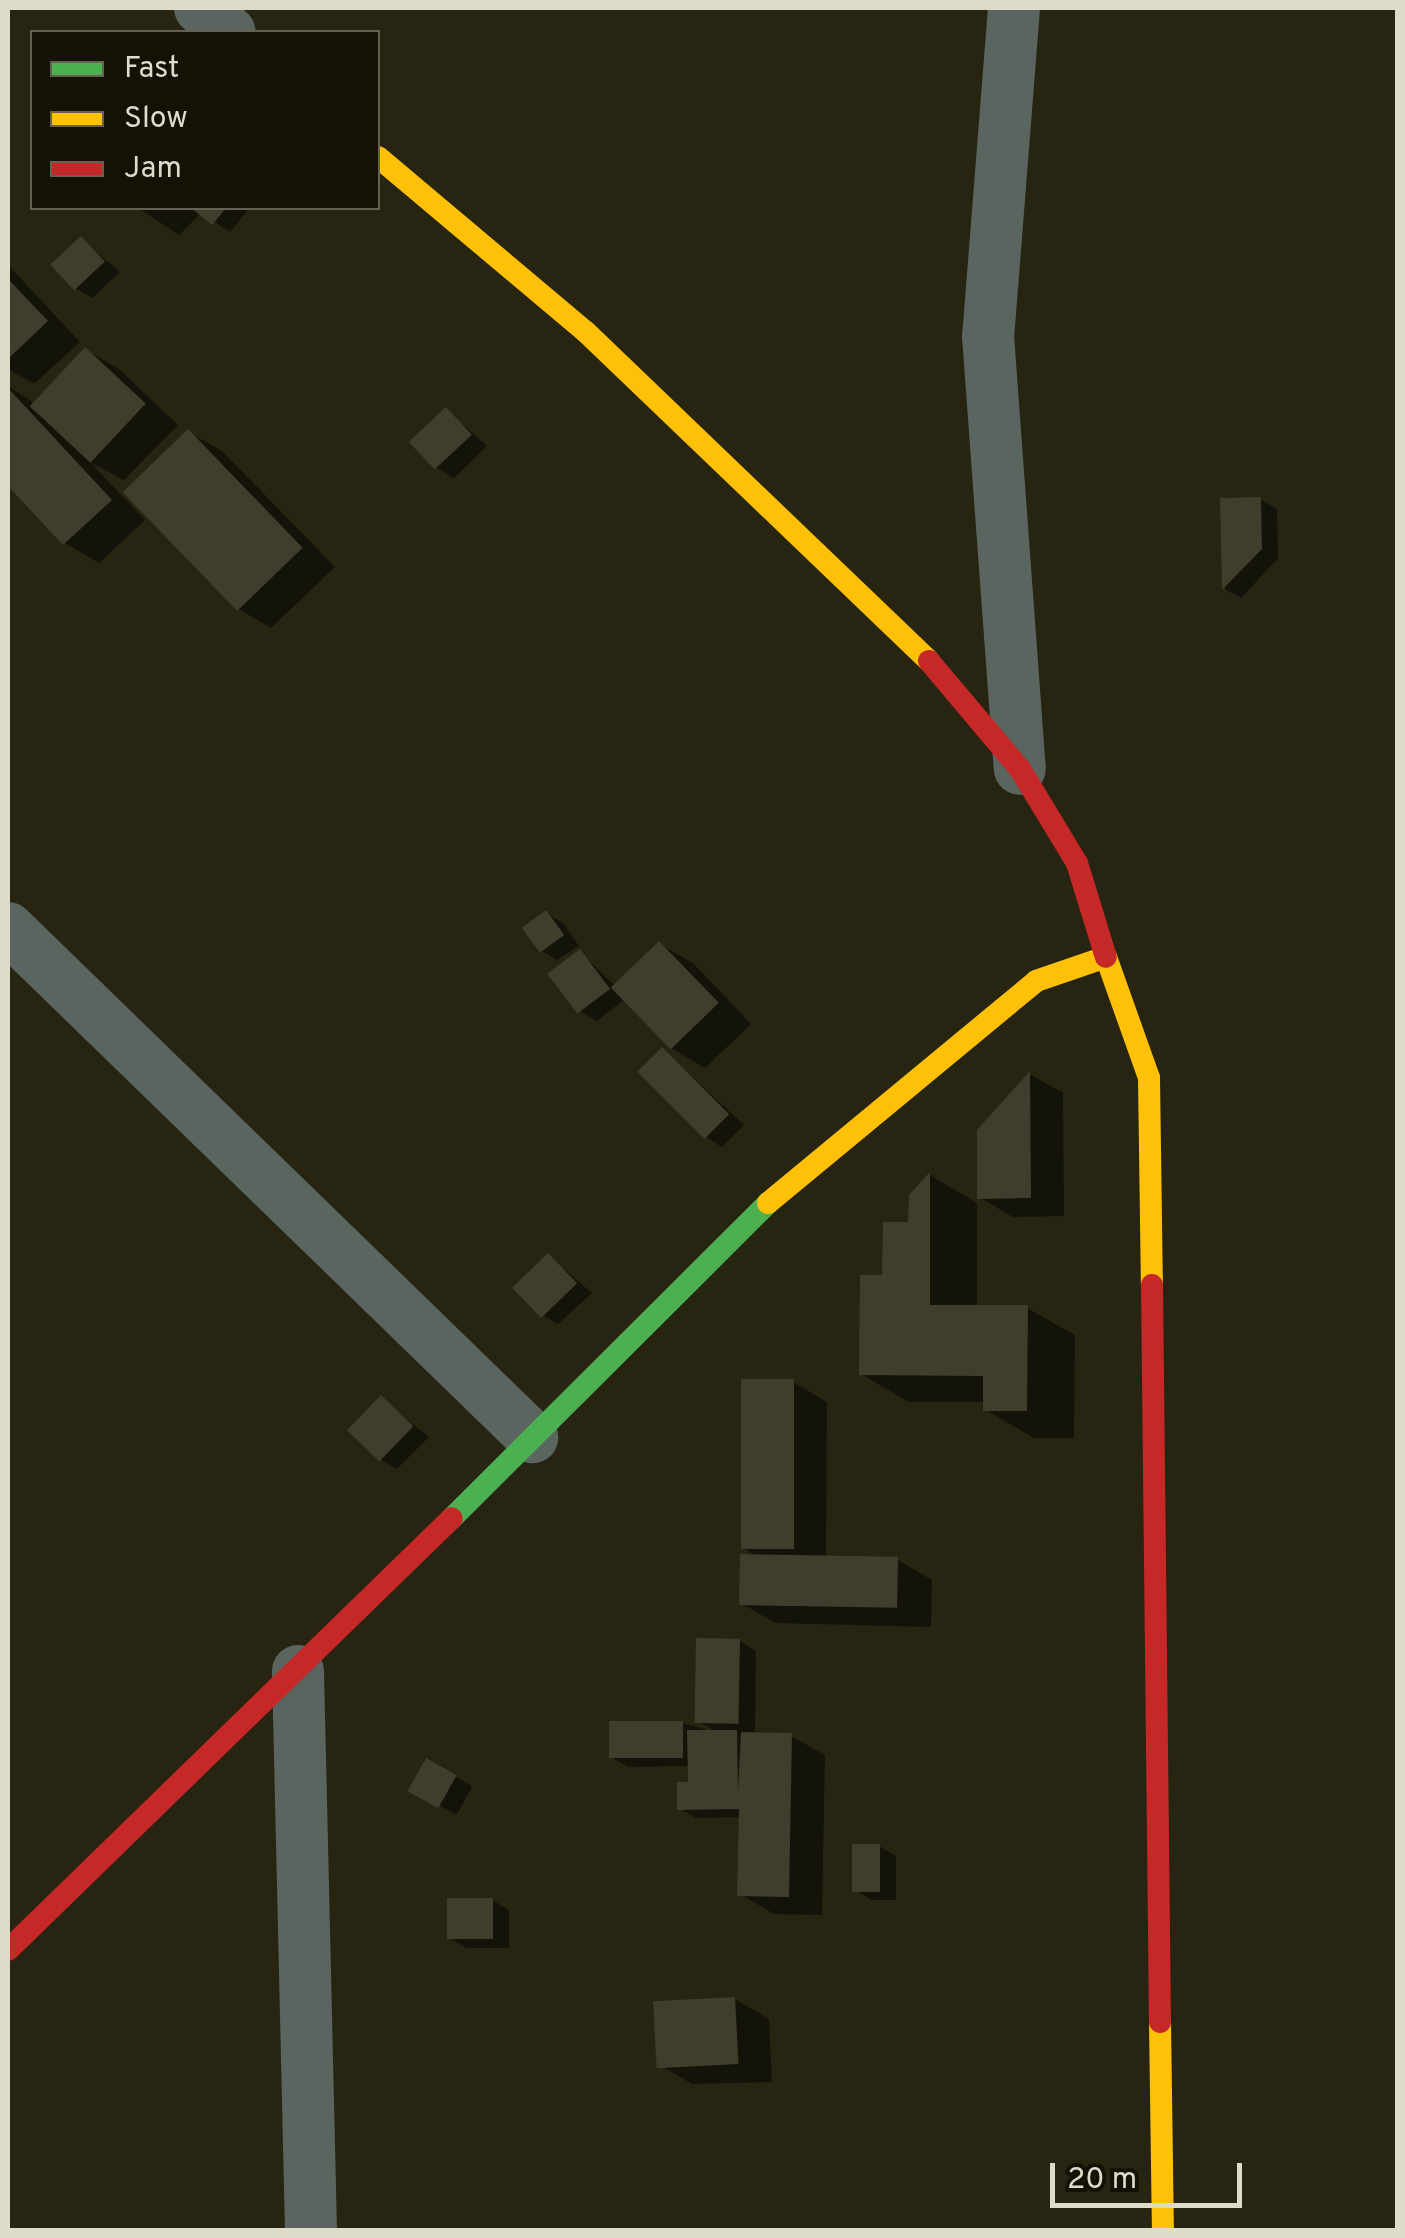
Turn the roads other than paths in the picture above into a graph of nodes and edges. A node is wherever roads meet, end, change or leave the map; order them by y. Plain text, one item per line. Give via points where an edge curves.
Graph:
1 (200, 8) edge
2 (1014, 8) edge
3 (228, 30) edge
4 (380, 158) edge
5 (1020, 768) junction
6 (8, 928) edge
7 (1106, 957) junction
8 (532, 1437) junction
9 (298, 1670) junction
10 (9, 1944) edge
11 (311, 2230) edge
12 (1162, 2230) edge

1 - 3 street
2 - 5 street via 988,336
4 - 5 street via 586,332 954,685
5 - 7 street via 1077,863
6 - 8 street
7 - 8 street via 1036,981 757,1213
7 - 12 street via 1149,1078
8 - 9 street
9 - 10 street
9 - 11 street

